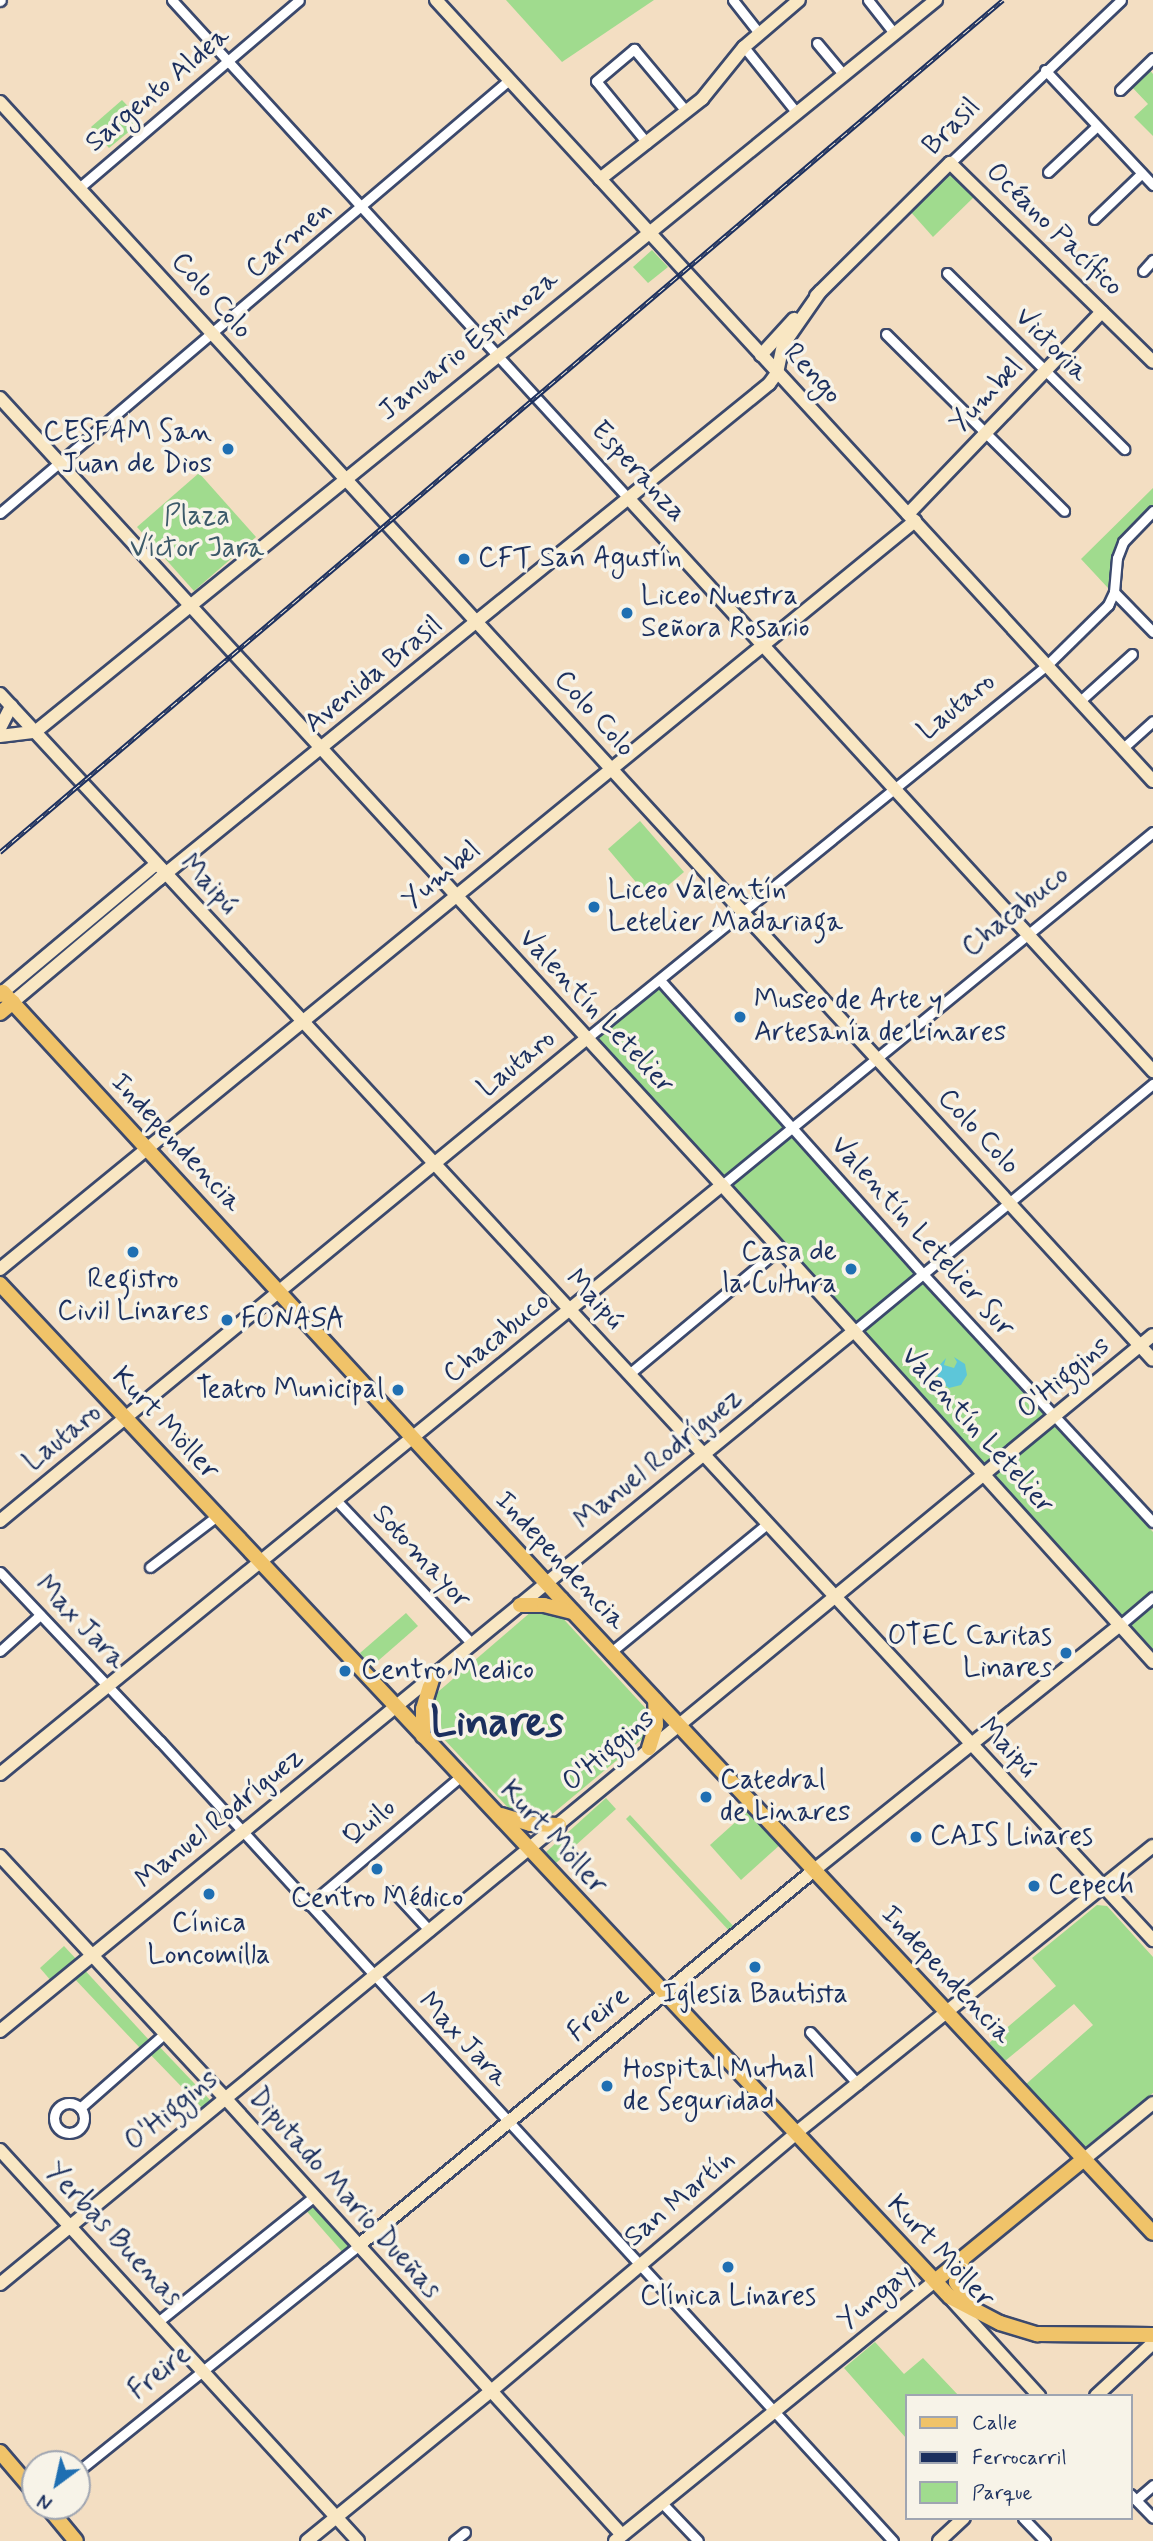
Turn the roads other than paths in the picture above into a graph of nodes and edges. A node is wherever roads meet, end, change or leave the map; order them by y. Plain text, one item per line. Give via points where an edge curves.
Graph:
1 (172, 0) edge
2 (299, 0) edge
3 (436, 0) edge
4 (733, 0) edge
5 (799, 0) edge
6 (868, 0) edge
7 (936, 0) edge
8 (1122, 0) edge
9 (759, 33) junction
10 (894, 33) junction
11 (817, 43) dead end
12 (744, 47) junction
13 (228, 61) junction
14 (1151, 63) edge
15 (1045, 71) junction
16 (843, 74) junction
17 (509, 80) junction
18 (1120, 90) dead end
19 (0, 102) edge
20 (686, 111) junction
21 (796, 112) junction
22 (1097, 126) junction
23 (646, 143) junction
24 (950, 163) junction
25 (1048, 172) dead end
26 (1142, 173) junction
27 (600, 179) junction
28 (1153, 185) edge
29 (79, 188) junction
30 (362, 208) junction
31 (1094, 219) dead end
32 (648, 231) junction
33 (1153, 260) edge
34 (1143, 271) dead end
35 (947, 273) dead end
36 (820, 292) junction
37 (1102, 312) junction
38 (213, 334) junction
39 (887, 334) dead end
40 (496, 355) junction
41 (761, 355) junction
42 (1153, 362) edge
43 (1045, 371) junction
44 (777, 373) junction
45 (0, 398) edge
46 (986, 433) junction
47 (1124, 449) dead end
48 (59, 463) junction
49 (345, 479) junction
50 (629, 499) junction
51 (1064, 511) dead end
52 (1153, 511) edge
53 (0, 513) edge
54 (911, 518) junction
55 (1114, 592) junction
56 (191, 604) junction
57 (477, 622) junction
58 (1153, 632) edge
59 (763, 645) junction
60 (1132, 654) dead end
61 (1047, 666) junction
62 (0, 694) edge
63 (1080, 701) junction
64 (11, 706) junction
65 (1153, 721) edge
66 (0, 728) edge
67 (35, 732) junction
68 (0, 736) edge
69 (322, 748) junction
70 (1123, 748) junction
71 (611, 770) junction
72 (1153, 781) edge
73 (894, 789) junction
74 (1153, 832) edge
75 (155, 865) junction
76 (165, 875) junction
77 (456, 896) junction
78 (742, 912) junction
79 (1028, 935) junction
80 (660, 979) junction
81 (5, 996) edge
82 (0, 1013) edge
83 (302, 1022) junction
84 (587, 1038) junction
85 (876, 1059) junction
86 (1153, 1071) edge
87 (1153, 1084) edge
88 (792, 1128) junction
89 (147, 1148) junction
90 (434, 1164) junction
91 (722, 1185) junction
92 (1010, 1203) junction
93 (779, 1250) junction
94 (0, 1269) edge
95 (923, 1274) junction
96 (0, 1284) edge
97 (279, 1290) junction
98 (570, 1310) junction
99 (854, 1331) junction
100 (1153, 1335) edge
101 (1140, 1345) junction
102 (1153, 1360) edge
103 (629, 1374) junction
104 (1056, 1417) junction
105 (126, 1418) junction
106 (414, 1438) junction
107 (704, 1455) junction
108 (985, 1475) junction
109 (337, 1501) junction
110 (217, 1516) junction
111 (0, 1521) edge
112 (1153, 1522) edge
113 (767, 1524) junction
114 (261, 1562) junction
115 (150, 1567) dead end
116 (0, 1572) edge
117 (547, 1583) junction
118 (1153, 1597) edge
119 (835, 1599) junction
120 (520, 1605) junction
121 (574, 1613) junction
122 (40, 1615) junction
123 (1120, 1625) junction
124 (472, 1644) junction
125 (0, 1651) edge
126 (611, 1652) junction
127 (1153, 1662) edge
128 (433, 1676) junction
129 (109, 1686) junction
130 (655, 1700) junction
131 (396, 1706) junction
132 (679, 1724) junction
133 (424, 1736) junction
134 (972, 1746) junction
135 (649, 1748) junction
136 (0, 1774) edge
137 (461, 1776) junction
138 (496, 1814) junction
139 (559, 1825) junction
140 (243, 1832) junction
141 (1153, 1846) edge
142 (530, 1849) junction
143 (0, 1856) edge
144 (813, 1871) junction
145 (1104, 1886) junction
146 (393, 1891) dead end
147 (309, 1905) junction
148 (430, 1931) junction
149 (1153, 1940) edge
150 (93, 1955) junction
151 (374, 1978) junction
152 (665, 1993) junction
153 (948, 2012) junction
154 (0, 2031) edge
155 (810, 2032) dead end
156 (165, 2033) junction
157 (858, 2084) junction
158 (226, 2099) junction
159 (1153, 2104) edge
160 (80, 2108) dead end
161 (508, 2122) junction
162 (796, 2133) junction
163 (0, 2150) edge
164 (1083, 2160) junction
165 (1062, 2177) junction
166 (1106, 2183) junction
167 (313, 2197) junction
168 (71, 2226) junction
169 (1153, 2233) edge
170 (358, 2246) junction
171 (964, 2257) junction
172 (641, 2264) junction
173 (935, 2281) junction
174 (0, 2284) edge
175 (950, 2297) junction
176 (982, 2315) junction
177 (159, 2320) junction
178 (1153, 2335) edge
179 (1153, 2343) edge
180 (204, 2369) junction
181 (490, 2392) junction
182 (1037, 2394) edge
183 (1098, 2394) edge
184 (775, 2411) junction
185 (0, 2452) edge
186 (91, 2461) edge
187 (21, 2477) edge
188 (1153, 2485) edge
189 (1133, 2497) edge
190 (662, 2503) junction
191 (336, 2517) junction
192 (1153, 2518) edge
193 (59, 2520) edge
194 (962, 2520) edge
195 (1025, 2520) edge
196 (465, 2532) dead end
197 (619, 2538) edge
198 (76, 2541) edge
199 (307, 2541) edge
200 (358, 2541) edge
201 (454, 2541) edge
202 (698, 2541) edge
203 (893, 2541) edge
204 (939, 2541) edge
205 (1045, 2541) edge

1 - 13 street, Esperanza
2 - 13 street, Sargento Aldea
3 - 17 street, Rengo
4 - 9 street
5 - 9 street
6 - 10 street
7 - 10 street, Januario Espinoza
8 - 15 street, Brasil
9 - 12 street
10 - 16 street, Januario Espinoza
11 - 16 street
12 - 20 street via 708,92
12 - 21 street
13 - 29 street, Sargento Aldea
13 - 30 street, Esperanza
14 - 18 street
15 - 22 street
15 - 24 street, Brasil
16 - 21 street, Januario Espinoza
17 - 27 street, Rengo
17 - 30 street, Carmen
19 - 29 street, Colo Colo
20 - 23 street
20 - 23 street via 634,49 596,81
21 - 32 street, Januario Espinoza
22 - 25 street
22 - 26 street
23 - 27 street
24 - 36 street, Brasil
24 - 37 street, Océano Pacífico
26 - 28 street
26 - 31 street
27 - 32 street, Rengo
29 - 38 street, Colo Colo
30 - 38 street, Carmen
30 - 40 street, Esperanza
32 - 40 street, Januario Espinoza
32 - 41 street, Rengo
33 - 34 street
35 - 43 street, Victoria
36 - 41 street, Brasil
36 - 44 street, Brasil via 783,345
37 - 42 street, Océano Pacífico
37 - 43 street, Yumbel
38 - 48 street, Carmen
38 - 49 street, Colo Colo
39 - 46 street
40 - 49 street, Januario Espinoza
40 - 50 street, Esperanza
41 - 44 street, Rengo
43 - 46 street, Yumbel
43 - 47 street, Victoria
44 - 50 street, Avenida Brasil
44 - 54 street, Rengo
45 - 48 street, Valentín Letelier
46 - 51 street
46 - 54 street, Yumbel
48 - 53 street, Carmen
48 - 56 street, Valentín Letelier
49 - 56 street, Januario Espinoza
49 - 57 street, Colo Colo
50 - 57 street, Avenida Brasil
50 - 59 street, Esperanza
52 - 55 street, Lautaro via 1128,535 1120,550
54 - 59 street, Yumbel
54 - 61 street, Rengo
55 - 58 street
55 - 61 street, Lautaro via 1108,605
56 - 67 street, Januario Espinoza
56 - 69 street, Valentín Letelier
57 - 69 street, Avenida Brasil
57 - 71 street, Colo Colo
59 - 71 street, Yumbel
59 - 73 street, Esperanza
60 - 63 street
61 - 63 street, Rengo
61 - 73 street, Lautaro
62 - 64 street, Maipú
63 - 70 street, Rengo
64 - 66 street
64 - 67 street, Maipú
65 - 70 street
67 - 68 street
67 - 75 street, Maipú
69 - 76 street, Avenida Brasil
69 - 77 street, Valentín Letelier
70 - 72 street, Rengo
71 - 77 street, Yumbel
71 - 78 street, Colo Colo
73 - 78 street, Lautaro
73 - 79 street, Esperanza
74 - 79 street, Chacabuco
75 - 76 street, Maipú
75 - 81 street, Avenida Brasil
76 - 81 street, Avenida Brasil
76 - 83 street, Maipú
77 - 83 street, Yumbel
77 - 84 street, Valentín Letelier
78 - 80 street, Lautaro
78 - 85 street, Colo Colo
79 - 85 street, Chacabuco
79 - 86 street, Esperanza
80 - 84 street, Lautaro
80 - 88 street, Valentín Letelier Sur
81 - 82 main road, Avenida Brasil
81 - 89 main road, Independencia
83 - 89 street, Yumbel
83 - 90 street, Maipú
84 - 90 street, Lautaro
84 - 91 street, Valentín Letelier
85 - 88 street, Chacabuco
85 - 92 street, Colo Colo
87 - 92 street, Manuel Rodríguez
88 - 91 street, Chacabuco
88 - 95 street, Valentín Letelier Sur
89 - 94 street, Yumbel
89 - 97 main road, Independencia
90 - 97 street, Lautaro
90 - 98 street, Maipú
91 - 93 street, Valentín Letelier
91 - 98 street, Chacabuco
92 - 95 street, Manuel Rodríguez
92 - 101 street, Colo Colo
93 - 99 street, Valentín Letelier
93 - 103 street
95 - 99 street, Manuel Rodríguez
95 - 104 street, Valentín Letelier Sur
96 - 105 main road, Kurt Möller
97 - 105 street, Lautaro
97 - 106 main road, Independencia
98 - 103 street, Maipú
98 - 106 street, Chacabuco
99 - 107 street, Manuel Rodríguez
99 - 108 street, Valentín Letelier
100 - 101 street, O'Higgins
101 - 102 street, Colo Colo
101 - 104 street, O'Higgins
103 - 107 street, Maipú
104 - 108 street, O'Higgins
104 - 112 street, Valentín Letelier Sur
105 - 110 main road, Kurt Möller
105 - 111 street, Lautaro
106 - 109 street, Chacabuco
106 - 117 main road, Independencia
107 - 113 street, Maipú
107 - 117 street, Manuel Rodríguez
108 - 119 street, O'Higgins
108 - 123 street, Valentín Letelier
109 - 114 street, Chacabuco
109 - 124 street, Sotomayor
110 - 114 main road, Kurt Möller
110 - 115 street
113 - 119 street, Maipú
113 - 126 street
114 - 129 street, Chacabuco
114 - 131 main road, Kurt Möller
116 - 122 street, Max Jara
117 - 120 street, Manuel Rodríguez
117 - 121 main road, Independencia
118 - 123 street, Freire
119 - 132 street, O'Higgins
119 - 134 street, Maipú
120 - 121 main road via 544,1605
120 - 124 street, Manuel Rodríguez
121 - 126 main road, Independencia
122 - 125 street
122 - 129 street, Max Jara
123 - 127 street, Valentín Letelier
123 - 134 street, Freire
124 - 128 street, Manuel Rodríguez
126 - 130 main road, Independencia
128 - 131 street, Manuel Rodríguez
128 - 133 main road via 423,1709
129 - 136 street, Chacabuco
129 - 140 street, Max Jara
130 - 132 main road, Independencia
130 - 135 main road via 656,1724
131 - 133 main road, Kurt Möller
131 - 140 street, Manuel Rodríguez
132 - 135 street, O'Higgins
132 - 144 main road, Independencia
133 - 137 main road, Kurt Möller
134 - 144 street, Freire
134 - 145 street, Maipú
135 - 139 street, O'Higgins
137 - 138 main road, Kurt Möller
137 - 147 street, Quilo
138 - 139 main road via 530,1824
138 - 142 main road, Kurt Möller
139 - 142 street, O'Higgins
140 - 147 street, Max Jara
140 - 150 street, Manuel Rodríguez
141 - 145 street, San Martín
142 - 148 street, O'Higgins
142 - 152 main road, Kurt Möller
143 - 150 street, Diputado Mario Dueñas
144 - 152 street, Freire
144 - 153 main road, Independencia
145 - 149 street, Maipú
145 - 153 street, San Martín
146 - 148 street
147 - 151 street, Max Jara
148 - 151 street, O'Higgins
150 - 154 street, Manuel Rodríguez
150 - 156 street, Diputado Mario Dueñas
151 - 158 street, O'Higgins
151 - 161 street, Max Jara
152 - 161 street, Freire
152 - 162 main road, Kurt Möller
153 - 157 street, San Martín
153 - 164 main road, Independencia
155 - 157 street
156 - 158 street, Diputado Mario Dueñas
156 - 160 street
157 - 162 street, San Martín
158 - 167 street, Diputado Mario Dueñas
158 - 168 street, O'Higgins
159 - 164 street, Yungay
161 - 170 street, Freire
161 - 172 street, Max Jara
162 - 172 street, San Martín
162 - 173 main road, Kurt Möller
163 - 168 street, Yerbas Buenas
164 - 165 main road, Yungay
164 - 166 main road, Independencia
165 - 166 main road via 1082,2175
165 - 171 main road, Yungay
166 - 169 main road, Independencia
167 - 170 street, Diputado Mario Dueñas
167 - 177 street
168 - 174 street, O'Higgins
168 - 177 street, Yerbas Buenas
170 - 180 street, Freire
170 - 181 street, Diputado Mario Dueñas
171 - 173 main road, Yungay
171 - 176 main road via 956,2282 964,2299
172 - 181 street, San Martín
172 - 184 street, Max Jara
173 - 175 main road, Kurt Möller
173 - 184 street, Yungay
175 - 176 main road
175 - 182 street, Kurt Möller
176 - 178 main road via 1046,2336
177 - 180 street, Yerbas Buenas
179 - 183 street
180 - 186 street, Freire
180 - 191 street, Yerbas Buenas
181 - 191 street, San Martín
181 - 197 street, Diputado Mario Dueñas
184 - 190 street, Yungay
184 - 203 street, Max Jara
185 - 187 main road
188 - 189 street
189 - 192 street
190 - 197 street, Yungay
190 - 202 street
191 - 199 street, San Martín
191 - 200 street, Yerbas Buenas
193 - 198 main road
194 - 204 street
195 - 205 street
196 - 201 street

